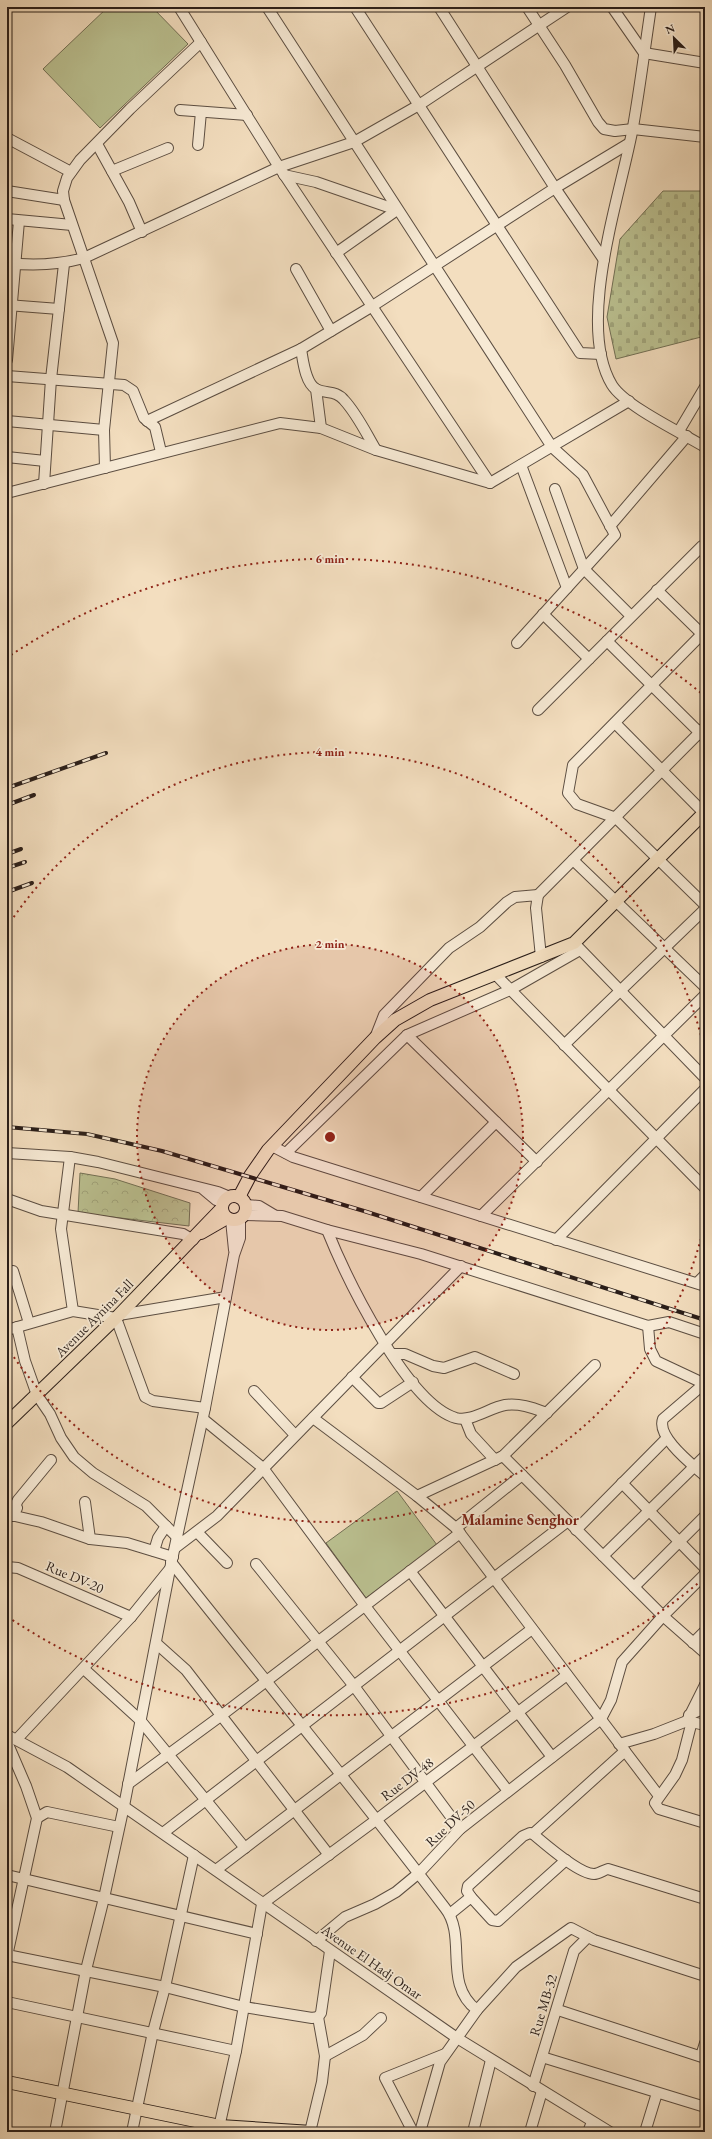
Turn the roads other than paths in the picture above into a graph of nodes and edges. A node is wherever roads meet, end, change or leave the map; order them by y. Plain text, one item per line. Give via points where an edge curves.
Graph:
1 (179, 7) edge
2 (267, 7) edge
3 (355, 7) edge
4 (439, 7) edge
5 (527, 7) edge
6 (567, 7) edge
7 (612, 7) edge
8 (651, 7) edge
9 (539, 26) junction
10 (201, 42) junction
11 (644, 53) junction
12 (705, 63) edge
13 (477, 65) junction
14 (419, 105) junction
15 (180, 110) dead end
16 (201, 112) junction
17 (247, 116) junction
18 (633, 129) junction
19 (705, 137) edge
20 (7, 138) edge
21 (354, 142) junction
22 (97, 144) junction
23 (628, 144) junction
24 (198, 145) dead end
25 (168, 148) dead end
26 (112, 171) junction
27 (282, 171) junction
28 (71, 172) junction
29 (555, 188) junction
30 (7, 191) edge
31 (64, 200) junction
32 (397, 210) junction
33 (7, 219) edge
34 (19, 221) junction
35 (72, 225) junction
36 (497, 226) junction
37 (142, 232) junction
38 (336, 253) junction
39 (84, 258) junction
40 (604, 260) junction
41 (11, 264) edge
42 (64, 264) junction
43 (434, 267) junction
44 (296, 269) dead end
45 (9, 306) edge
46 (371, 307) junction
47 (59, 309) junction
48 (331, 331) junction
49 (301, 349) junction
50 (601, 354) junction
51 (7, 360) edge
52 (7, 376) edge
53 (51, 379) junction
54 (110, 384) junction
55 (705, 387) edge
56 (316, 389) junction
57 (629, 402) junction
58 (7, 421) edge
59 (147, 421) junction
60 (49, 424) junction
61 (321, 428) junction
62 (104, 430) junction
63 (683, 433) junction
64 (552, 447) junction
65 (705, 447) edge
66 (376, 450) junction
67 (161, 452) junction
68 (7, 457) edge
69 (45, 461) junction
70 (521, 465) junction
71 (105, 468) junction
72 (490, 483) junction
73 (44, 484) junction
74 (555, 489) dead end
75 (7, 493) edge
76 (610, 526) junction
77 (705, 546) edge
78 (584, 569) junction
79 (567, 588) junction
80 (658, 590) junction
81 (543, 614) junction
82 (631, 616) junction
83 (704, 634) edge
84 (607, 641) junction
85 (517, 643) dead end
86 (589, 659) junction
87 (651, 685) junction
88 (538, 710) dead end
89 (615, 723) junction
90 (703, 733) edge
91 (662, 771) junction
92 (705, 813) edge
93 (616, 818) junction
94 (658, 859) junction
95 (573, 860) junction
96 (538, 895) junction
97 (616, 901) junction
98 (705, 905) edge
99 (705, 909) edge
100 (577, 947) junction
101 (666, 947) junction
102 (541, 957) junction
103 (496, 976) junction
104 (705, 986) edge
105 (510, 990) junction
106 (620, 991) junction
107 (705, 995) edge
108 (407, 1035) junction
109 (664, 1036) junction
110 (375, 1038) junction
111 (564, 1045) junction
112 (705, 1078) edge
113 (705, 1088) edge
114 (609, 1090) junction
115 (496, 1122) junction
116 (656, 1138) junction
117 (272, 1146) junction
118 (7, 1153) edge
119 (286, 1153) junction
120 (70, 1157) junction
121 (537, 1162) junction
122 (703, 1182) edge
123 (421, 1198) junction
124 (7, 1199) edge
125 (234, 1209) junction
126 (62, 1214) junction
127 (481, 1216) junction
128 (327, 1230) junction
129 (196, 1237) junction
130 (556, 1240) junction
131 (461, 1266) junction
132 (13, 1271) dead end
133 (705, 1275) edge
134 (701, 1285) edge
135 (226, 1297) junction
136 (73, 1311) junction
137 (118, 1316) junction
138 (29, 1322) junction
139 (648, 1326) junction
140 (17, 1327) junction
141 (7, 1330) edge
142 (705, 1334) edge
143 (384, 1344) junction
144 (392, 1354) junction
145 (595, 1365) dead end
146 (514, 1374) dead end
147 (352, 1377) junction
148 (414, 1382) junction
149 (705, 1383) edge
150 (254, 1391) dead end
151 (37, 1395) junction
152 (205, 1408) junction
153 (547, 1413) junction
154 (313, 1418) junction
155 (203, 1419) junction
156 (465, 1419) junction
157 (7, 1423) edge
158 (296, 1435) junction
159 (666, 1439) junction
160 (705, 1456) edge
161 (499, 1458) junction
162 (51, 1460) dead end
163 (695, 1467) junction
164 (263, 1468) junction
165 (522, 1475) junction
166 (705, 1476) edge
167 (622, 1483) junction
168 (418, 1496) junction
169 (85, 1502) dead end
170 (649, 1511) junction
171 (10, 1516) edge
172 (705, 1516) edge
173 (568, 1521) junction
174 (166, 1526) junction
175 (576, 1530) junction
176 (458, 1531) junction
177 (197, 1532) junction
178 (178, 1538) junction
179 (90, 1539) junction
180 (679, 1542) junction
181 (154, 1551) junction
182 (603, 1556) junction
183 (172, 1559) junction
184 (227, 1564) dead end
185 (256, 1564) dead end
186 (7, 1567) edge
187 (705, 1568) edge
188 (410, 1571) junction
189 (705, 1574) edge
190 (494, 1578) junction
191 (634, 1587) junction
192 (365, 1606) junction
193 (444, 1616) junction
194 (663, 1616) junction
195 (131, 1617) junction
196 (532, 1629) junction
197 (705, 1631) edge
198 (319, 1641) junction
199 (693, 1643) junction
200 (157, 1644) junction
201 (400, 1651) junction
202 (705, 1653) edge
203 (483, 1666) junction
204 (84, 1669) junction
205 (567, 1675) junction
206 (266, 1682) junction
207 (705, 1685) edge
208 (354, 1686) junction
209 (438, 1700) junction
210 (705, 1708) edge
211 (518, 1712) junction
212 (222, 1715) junction
213 (601, 1719) junction
214 (689, 1719) junction
215 (140, 1720) junction
216 (705, 1725) edge
217 (302, 1726) junction
218 (392, 1736) junction
219 (10, 1739) edge
220 (473, 1746) junction
221 (622, 1747) junction
222 (168, 1754) junction
223 (552, 1756) junction
224 (255, 1762) junction
225 (340, 1775) junction
226 (425, 1783) junction
227 (128, 1784) junction
228 (508, 1792) junction
229 (659, 1796) junction
230 (205, 1801) junction
231 (124, 1806) junction
232 (294, 1811) junction
233 (36, 1818) junction
234 (376, 1820) junction
235 (705, 1823) edge
236 (119, 1827) junction
237 (460, 1829) junction
238 (163, 1833) junction
239 (534, 1834) junction
240 (245, 1848) junction
241 (194, 1855) junction
242 (329, 1855) junction
243 (566, 1860) junction
244 (216, 1870) junction
245 (419, 1873) junction
246 (7, 1875) edge
247 (24, 1878) junction
248 (471, 1897) junction
249 (104, 1898) junction
250 (705, 1899) edge
251 (262, 1904) junction
252 (450, 1914) junction
253 (181, 1916) junction
254 (257, 1934) junction
255 (588, 1937) junction
256 (316, 1941) junction
257 (330, 1951) junction
258 (7, 1955) edge
259 (86, 1970) junction
260 (705, 1976) edge
261 (165, 1987) junction
262 (7, 2002) edge
263 (244, 2006) junction
264 (477, 2010) junction
265 (558, 2010) junction
266 (77, 2017) junction
267 (318, 2017) junction
268 (381, 2018) dead end
269 (153, 2032) junction
270 (456, 2038) junction
271 (705, 2043) edge
272 (236, 2051) junction
273 (446, 2054) junction
274 (325, 2056) junction
275 (542, 2057) junction
276 (703, 2057) edge
277 (491, 2060) junction
278 (7, 2082) edge
279 (537, 2088) junction
280 (657, 2093) junction
281 (62, 2094) junction
282 (705, 2108) edge
283 (138, 2110) junction
284 (592, 2122) junction
285 (219, 2129) edge
286 (55, 2132) edge
287 (132, 2132) edge
288 (311, 2132) edge
289 (413, 2132) edge
290 (420, 2132) edge
291 (473, 2132) edge
292 (530, 2132) edge
293 (588, 2132) edge
294 (610, 2132) edge
295 (645, 2132) edge

1 - 10 street
2 - 21 street
3 - 14 street
4 - 13 street
5 - 9 street
6 - 9 street
7 - 11 street
8 - 11 street
9 - 13 street
9 - 18 street via 604,129
10 - 17 street
10 - 22 street
11 - 12 street
11 - 18 street
13 - 14 street
13 - 29 street
14 - 21 street
14 - 36 street
15 - 16 street
16 - 17 street
16 - 24 street
17 - 27 street
18 - 19 street
18 - 23 street
20 - 28 street
21 - 27 street
21 - 32 street
22 - 26 street
22 - 28 street
23 - 29 street
23 - 40 street
25 - 26 street
26 - 37 street
27 - 32 street
27 - 37 street
27 - 38 street
28 - 31 street via 66,178
29 - 36 street
29 - 40 street
30 - 31 street
31 - 35 street
32 - 38 street
32 - 43 street
33 - 34 street
34 - 35 street
34 - 41 street
35 - 39 street
36 - 43 street
36 - 50 street via 580,353
37 - 39 street
38 - 46 street
39 - 42 street
39 - 54 street via 113,343
40 - 50 street via 598,329
41 - 42 street
41 - 45 street
42 - 47 street
43 - 46 street
43 - 64 street
44 - 48 street
45 - 47 street
45 - 51 street
46 - 48 street
46 - 72 street
47 - 53 street
48 - 49 street
49 - 56 street via 307,376
49 - 59 street
50 - 57 street via 612,386
52 - 53 street
53 - 54 street
53 - 60 street
54 - 59 street via 129,387
54 - 62 street
55 - 63 street
56 - 61 street
56 - 66 street via 336,393 344,399
57 - 63 street
57 - 64 street
58 - 60 street
59 - 67 street via 154,428
60 - 62 street
60 - 69 street
61 - 66 street
61 - 67 street via 280,423
62 - 71 street
63 - 65 street
63 - 76 street
64 - 70 street
64 - 76 street via 583,475
66 - 72 street
67 - 71 street
68 - 69 street
69 - 73 street
70 - 72 street
70 - 79 street
71 - 73 street
73 - 75 street
74 - 78 street
76 - 78 street via 615,535
77 - 80 street via 702,546
78 - 79 street
78 - 82 street
79 - 81 street
80 - 82 street
80 - 83 street
81 - 85 street
81 - 86 street
82 - 84 street
83 - 87 street
84 - 86 street
84 - 87 street
86 - 88 street
87 - 89 street
87 - 90 street
89 - 91 street
89 - 93 street via 573,765 568,793 578,804
90 - 91 street
91 - 92 street
91 - 93 street
92 - 94 main road
93 - 94 street
93 - 95 street
94 - 97 main road
94 - 98 street
95 - 96 street
95 - 97 street
96 - 102 street via 536,908
96 - 110 street via 515,897 480,927 449,948 384,1015
97 - 100 main road
97 - 101 street
99 - 101 street
100 - 102 main road, Avenue Aynina Fall
100 - 105 street
100 - 106 street
101 - 104 street
101 - 106 street
102 - 103 main road, Avenue Aynina Fall
103 - 105 street
103 - 110 main road, Avenue Aynina Fall via 410,1010
105 - 108 street
105 - 111 street
106 - 109 street
106 - 111 street
107 - 109 street
108 - 115 street
108 - 119 street
109 - 112 street
109 - 114 street
110 - 117 main road, Avenue Aynina Fall
111 - 114 street
113 - 116 street
114 - 116 street
114 - 121 street
115 - 121 street
115 - 123 street
116 - 122 street
116 - 130 street
117 - 119 street
117 - 125 main road, Avenue Aynina Fall via 250,1176
118 - 120 street
119 - 123 street
120 - 125 street via 104,1163 204,1190 216,1200
120 - 126 street
121 - 127 street
123 - 127 street
124 - 126 street via 40,1211
125 - 128 street via 262,1217 274,1215
125 - 129 main road, Avenue Aynina Fall
125 - 135 street via 234,1255
126 - 129 street
126 - 136 street via 61,1230
127 - 130 street
128 - 131 street
128 - 143 street via 338,1258
129 - 137 main road, Avenue Aynina Fall
130 - 134 street
131 - 139 street
131 - 143 street
132 - 138 street
133 - 134 street
135 - 137 street
135 - 152 street
136 - 137 street
136 - 138 street
137 - 151 main road, Avenue Aynina Fall
137 - 152 street via 145,1397 153,1402
138 - 140 street
139 - 142 street via 669,1322
139 - 149 street via 650,1350 656,1361
140 - 141 street
140 - 151 street
143 - 144 street
143 - 147 street
144 - 146 street via 405,1354 444,1368 475,1357
144 - 148 street
145 - 153 street
147 - 148 street via 378,1403
147 - 154 street
148 - 156 street via 430,1403 442,1412
149 - 159 street via 663,1419 661,1423
150 - 158 street
151 - 157 main road, Avenue Aynina Fall
151 - 174 street via 74,1457 146,1506
152 - 155 street
153 - 156 street via 525,1406 506,1405
153 - 161 street
154 - 158 street
154 - 168 street
155 - 164 street
155 - 178 street
156 - 161 street via 471,1434
158 - 164 street
159 - 163 street
159 - 167 street
160 - 163 street
161 - 165 street
161 - 168 street
162 - 171 street via 18,1500 15,1506 17,1508
163 - 166 street
163 - 170 street
164 - 177 street via 217,1516
164 - 192 street
165 - 173 street
165 - 176 street
167 - 170 street
167 - 175 street
168 - 176 street
169 - 179 street
170 - 180 street
170 - 182 street
171 - 179 street via 41,1522
172 - 180 street
173 - 175 street
173 - 190 street
174 - 178 street
174 - 181 street via 158,1538
175 - 182 street
176 - 188 street
176 - 190 street
177 - 183 street
177 - 184 street
178 - 183 street
179 - 181 street
180 - 187 street
180 - 191 street
181 - 183 street
182 - 191 street
183 - 195 street
183 - 200 street
183 - 206 street
185 - 198 street
186 - 195 street, Rue DV-20 via 18,1568
188 - 192 street
188 - 193 street
189 - 194 street
190 - 193 street
190 - 196 street
191 - 194 street
192 - 198 street
192 - 201 street
193 - 201 street
193 - 203 street
194 - 199 street
194 - 213 street via 622,1662 611,1700
195 - 204 street
196 - 203 street
196 - 205 street
197 - 199 street
198 - 206 street
198 - 208 street
199 - 202 street
200 - 212 street via 186,1670
200 - 215 street
201 - 208 street
201 - 209 street
203 - 209 street
203 - 211 street
204 - 215 street
204 - 219 street
205 - 211 street, Rue DV-48
205 - 213 street
206 - 212 street
206 - 217 street
207 - 214 street
208 - 217 street
208 - 218 street
209 - 218 street
209 - 220 street
210 - 214 street
211 - 220 street, Rue DV-48
211 - 223 street
212 - 222 street
212 - 224 street
213 - 221 street
213 - 223 street, Rue DV-50
214 - 216 street
214 - 221 street
214 - 229 street via 682,1760 671,1781
215 - 222 street
215 - 227 street
217 - 224 street
217 - 225 street
218 - 225 street
218 - 226 street
219 - 231 street, Avenue El Hadj Omar via 67,1767
219 - 233 street
220 - 226 street, Rue DV-48
220 - 228 street
221 - 229 street
221 - 239 street
222 - 227 street
222 - 230 street
223 - 228 street, Rue DV-50
224 - 230 street
224 - 232 street
225 - 232 street
225 - 234 street
226 - 234 street, Rue DV-48
226 - 237 street
227 - 231 street
228 - 237 street, Rue DV-50
229 - 235 street via 654,1803 659,1809
230 - 238 street
230 - 240 street
231 - 236 street
231 - 238 street, Avenue El Hadj Omar
232 - 240 street
232 - 242 street
233 - 236 street via 47,1812
233 - 247 street
234 - 242 street, Rue DV-48
234 - 245 street
236 - 249 street
237 - 245 street, Rue DV-50
238 - 241 street, Avenue El Hadj Omar
239 - 243 street
239 - 248 street via 530,1832 523,1836 468,1886 467,1891
240 - 244 street
241 - 244 street, Avenue El Hadj Omar
241 - 253 street
242 - 251 street, Rue DV-48
243 - 248 street via 498,1921 492,1920
243 - 250 street via 593,1874 608,1869
244 - 251 street, Avenue El Hadj Omar
245 - 252 street
245 - 256 street, Rue DV-50 via 387,1898 345,1917
246 - 247 street
247 - 249 street
247 - 258 street
248 - 252 street
249 - 253 street
249 - 259 street
251 - 254 street
251 - 256 street, Avenue El Hadj Omar
252 - 264 street via 460,1990 468,2004
253 - 254 street
253 - 261 street
254 - 263 street
255 - 260 street
255 - 264 street via 574,1929 566,1931 516,1967
255 - 265 street, Rue MB-32 via 574,1951
256 - 257 street, Avenue El Hadj Omar
257 - 267 street via 321,2014
257 - 270 street, Avenue El Hadj Omar
258 - 259 street
259 - 261 street
259 - 266 street
261 - 263 street
261 - 269 street
262 - 266 street
263 - 267 street
263 - 272 street
264 - 270 street
265 - 275 street, Rue MB-32
265 - 276 street
266 - 269 street
266 - 281 street
267 - 274 street
268 - 274 street via 363,2035
269 - 272 street
269 - 283 street
270 - 273 street
270 - 277 street, Avenue El Hadj Omar
271 - 276 street
272 - 285 street
273 - 289 street via 385,2078
273 - 290 street via 440,2062
274 - 288 street
275 - 279 street, Rue MB-32
275 - 280 street
277 - 279 street, Avenue El Hadj Omar
277 - 291 street
278 - 281 main road
279 - 284 street, Avenue El Hadj Omar
279 - 292 street, Rue MB-32
280 - 282 street
280 - 295 street
281 - 283 main road
281 - 286 street
283 - 285 main road
283 - 287 street
284 - 293 street
284 - 294 street, Avenue El Hadj Omar
285 - 288 main road

